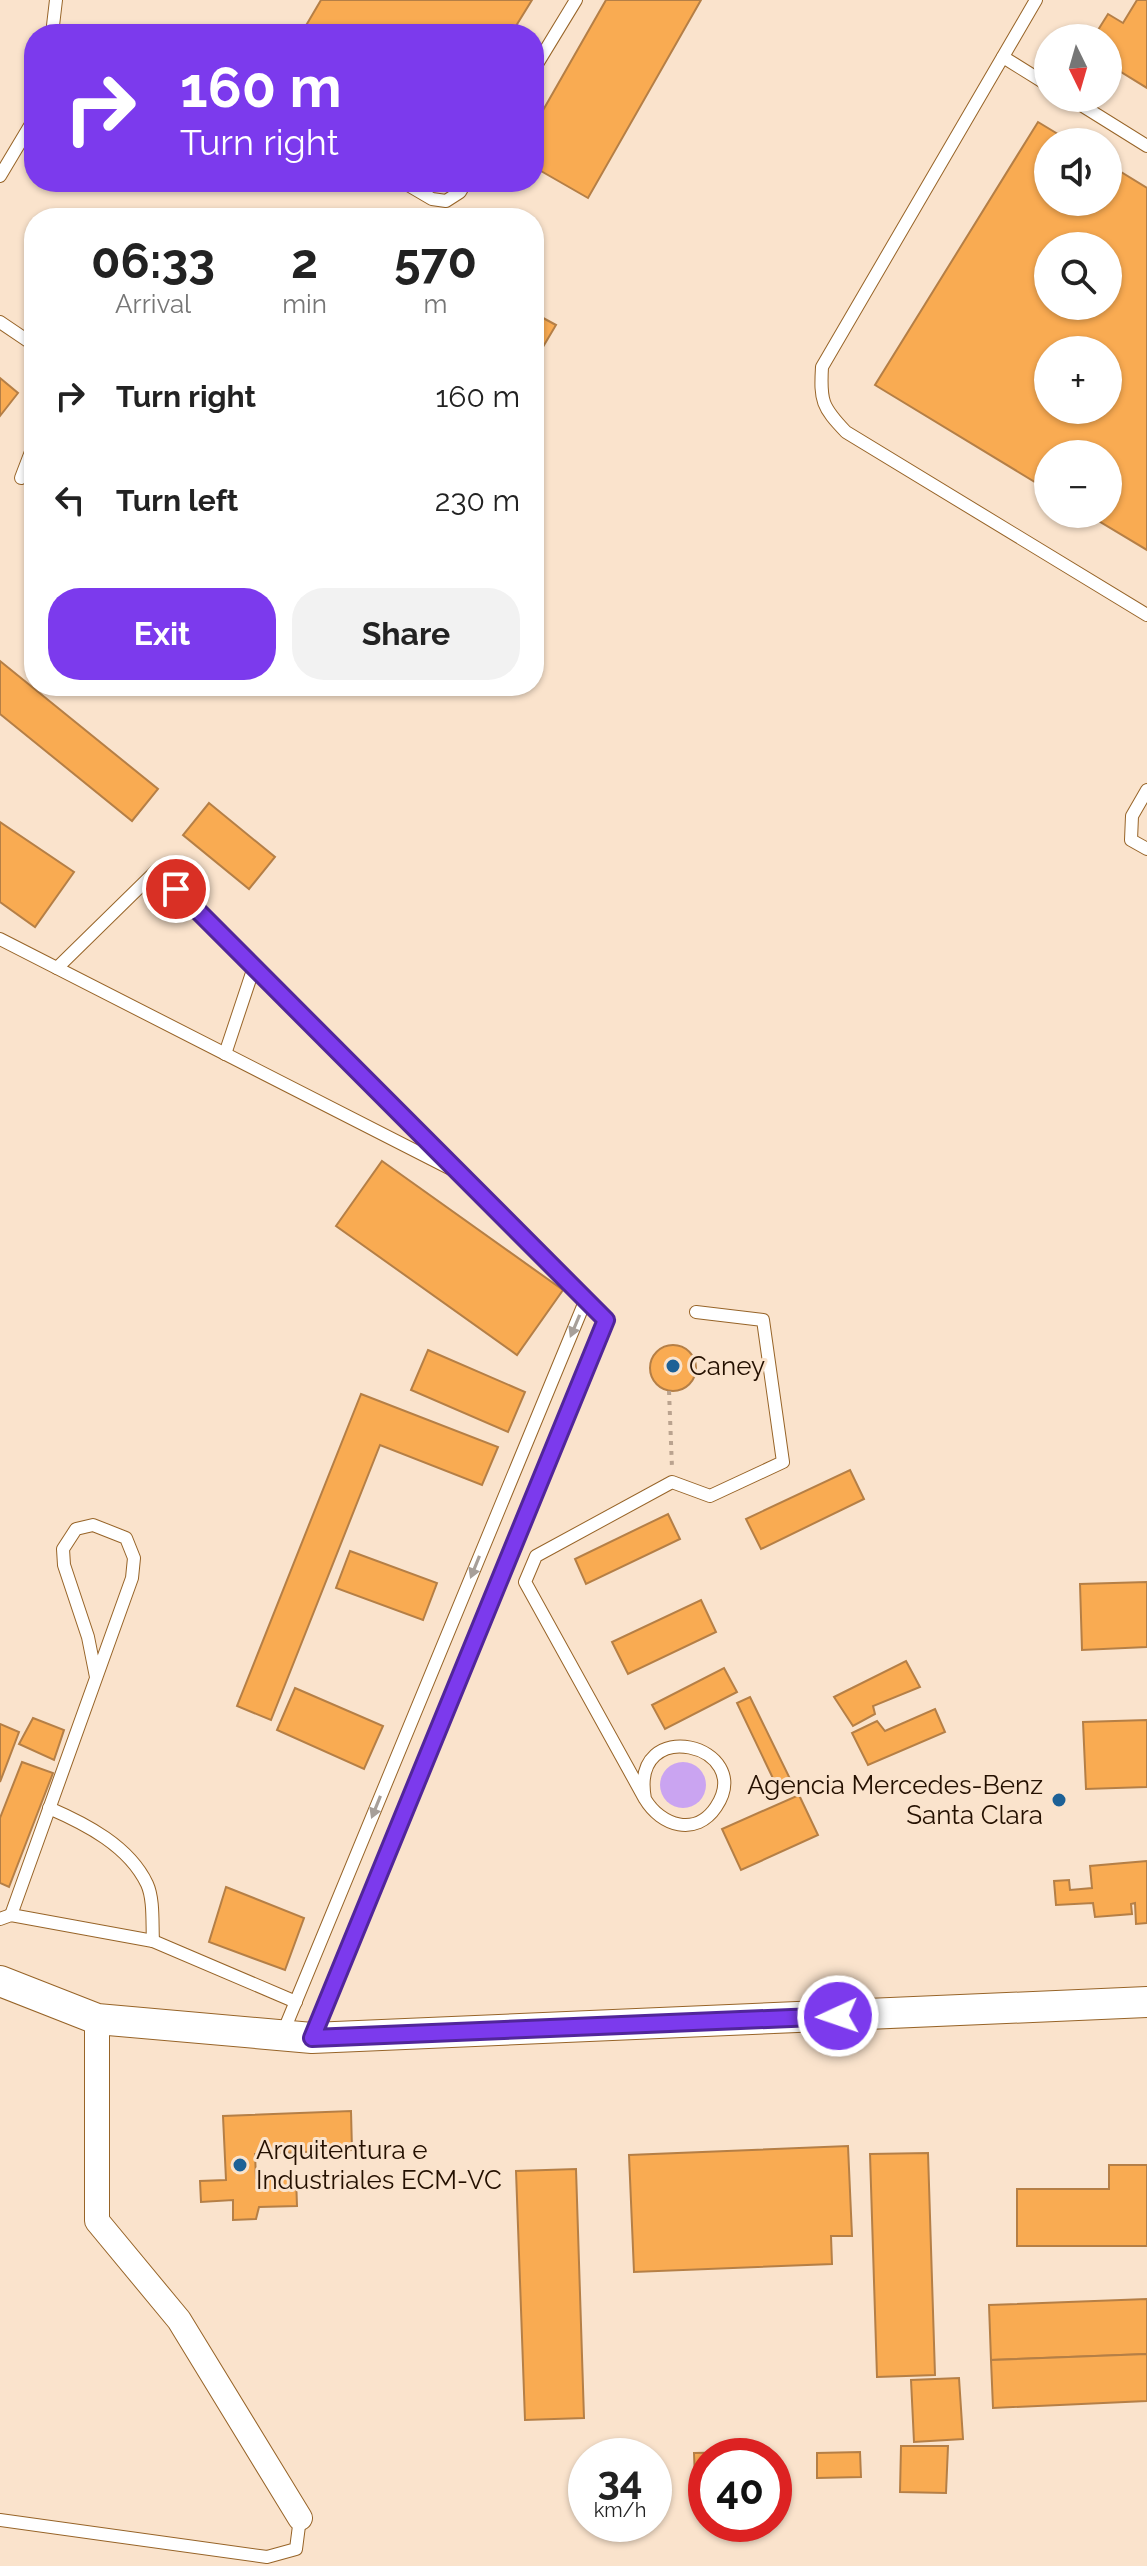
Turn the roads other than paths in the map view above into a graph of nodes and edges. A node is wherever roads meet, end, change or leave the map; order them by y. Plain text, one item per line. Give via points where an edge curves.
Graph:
1 (56, 0) edge
2 (576, 0) edge
3 (1036, 0) edge
4 (53, 24) edge
5 (544, 53) edge
6 (1003, 57) junction
7 (1034, 76) edge
8 (1092, 112) edge
9 (24, 136) edge
10 (1147, 146) edge
11 (0, 176) edge
12 (420, 192) edge
13 (460, 192) edge
14 (0, 322) edge
15 (24, 338) edge
16 (24, 470) edge
17 (21, 478) dead end
18 (1147, 615) edge
19 (1147, 790) edge
20 (1147, 849) edge
21 (0, 939) edge
22 (254, 967) junction
23 (57, 968) junction
24 (225, 1054) junction
25 (461, 1174) junction
26 (586, 1299) junction
27 (696, 1312) dead end
28 (96, 1677) junction
29 (645, 1799) junction
30 (49, 1808) junction
31 (6, 1917) edge
32 (153, 1941) junction
33 (0, 1981) edge
34 (296, 2002) junction
35 (1147, 2002) edge
36 (97, 2019) junction
37 (281, 2037) junction
38 (312, 2038) junction
39 (300, 2518) joint
40 (0, 2520) edge

1 - 4 lane
2 - 5 lane
3 - 6 lane
6 - 7 lane
6 - 18 lane via 822,367 820,394 829,415 846,432
8 - 10 lane
9 - 11 lane
12 - 13 lane via 446,201
14 - 15 lane
16 - 17 lane
19 - 20 lane via 1132,816 1131,840
21 - 23 lane
22 - 23 lane via 157,870
22 - 24 lane
22 - 25 lane
23 - 24 lane
24 - 25 lane
25 - 26 lane
26 -> 34 lane
26 - 38 lane via 606,1320
27 - 29 lane via 763,1320 783,1462 710,1496 672,1482 536,1556 525,1582
28 - 28 lane via 132,1578 134,1558 126,1538 93,1525 76,1529 63,1549
28 - 30 lane
29 - 29 lane via 661,1819 673,1824 699,1822 710,1815 723,1792 719,1767 700,1748 673,1746 661,1751 645,1772
30 - 31 lane
30 - 32 lane via 125,1852 148,1886
31 - 32 lane
32 - 34 lane
33 - 36 street
34 - 37 lane
35 - 38 street
36 - 37 street
36 - 39 street via 97,2221 179,2320
37 - 38 street
39 - 40 lane via 296,2549 267,2557

